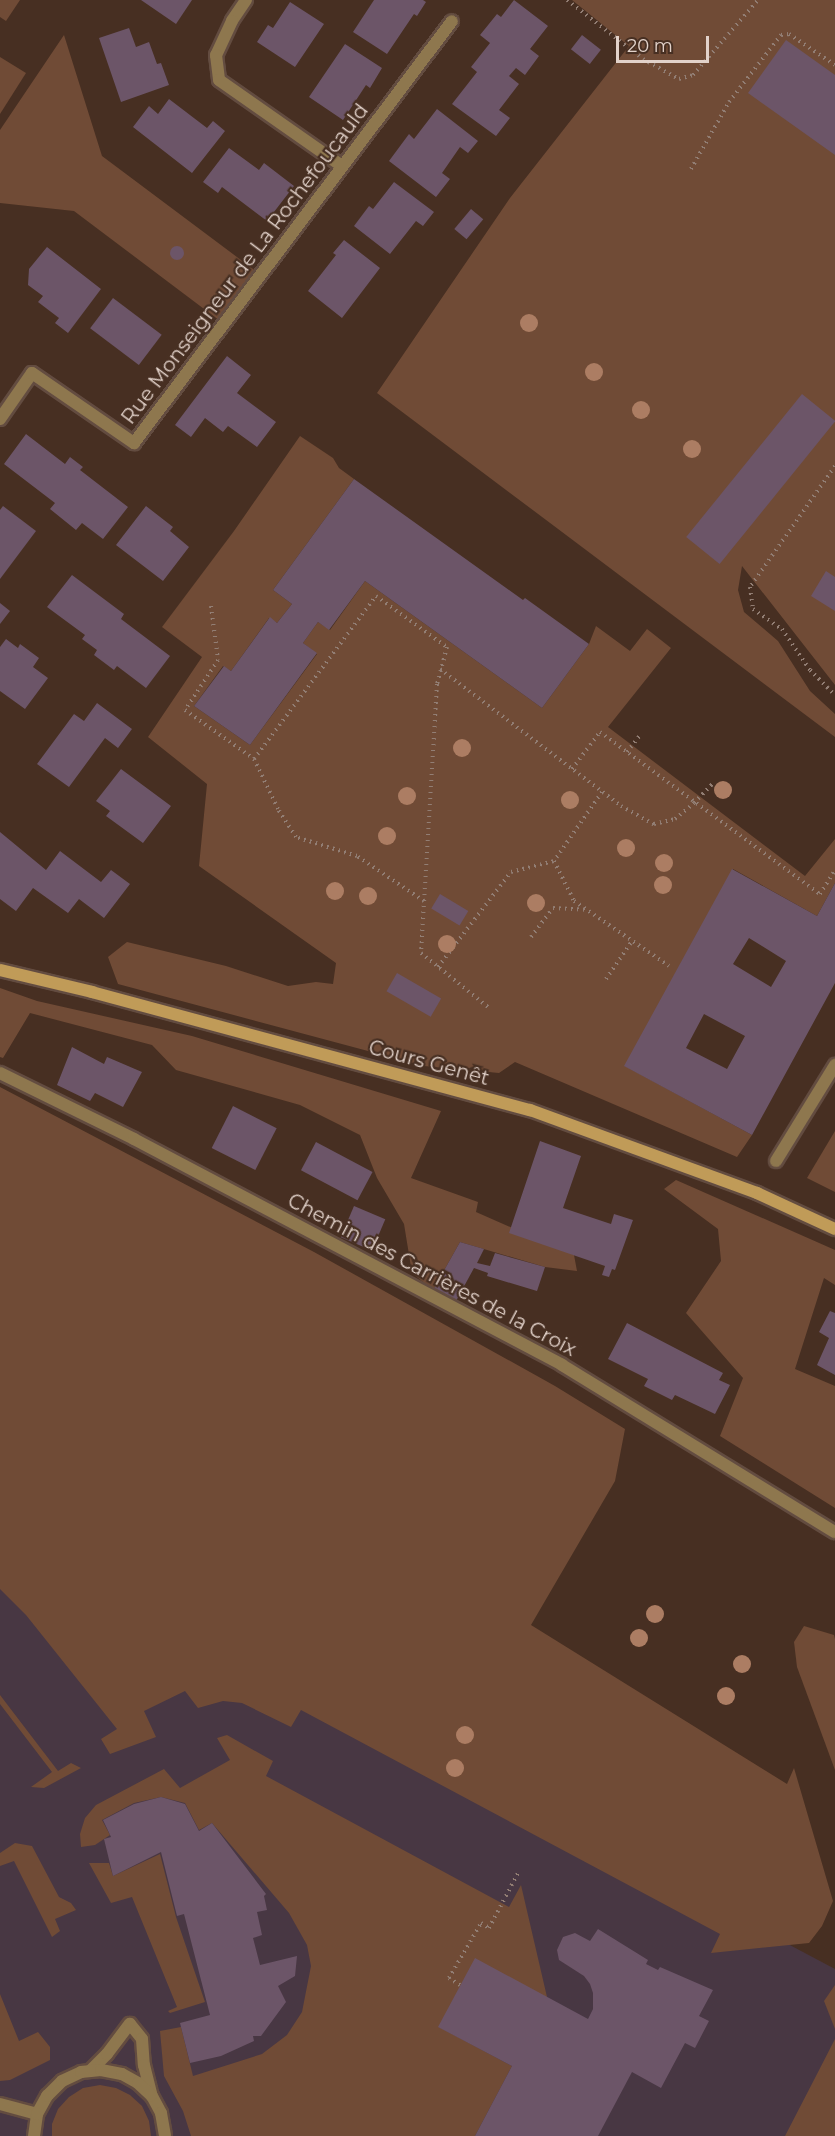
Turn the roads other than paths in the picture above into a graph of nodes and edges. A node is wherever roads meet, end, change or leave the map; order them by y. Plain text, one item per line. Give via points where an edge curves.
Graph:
1 (246, 0) edge
2 (452, 21) dead end
3 (342, 166) junction
4 (0, 419) edge
5 (0, 970) edge
6 (835, 1065) edge
7 (0, 1073) edge
8 (776, 1161) dead end
9 (835, 1229) edge
10 (835, 1532) edge
11 (90, 2071) junction
12 (152, 2096) junction
13 (0, 2104) edge
14 (38, 2114) junction
15 (34, 2136) edge
16 (165, 2136) edge

1 - 3 street via 216,55 219,80
2 - 3 street, Rue Monseigneur de La Rochefoucauld
3 - 4 street, Rue Monseigneur de La Rochefoucauld via 134,443 32,373
5 - 9 main road, Cours Genêt via 530,1110 757,1193
6 - 8 street
7 - 10 street, Chemin des Carrières de la Croix via 134,1139 562,1365
11 - 12 street via 122,2074
11 - 12 street via 130,2024 142,2039
11 - 14 street via 62,2081 47,2096
12 - 16 street via 161,2113
13 - 14 street
14 - 15 street

